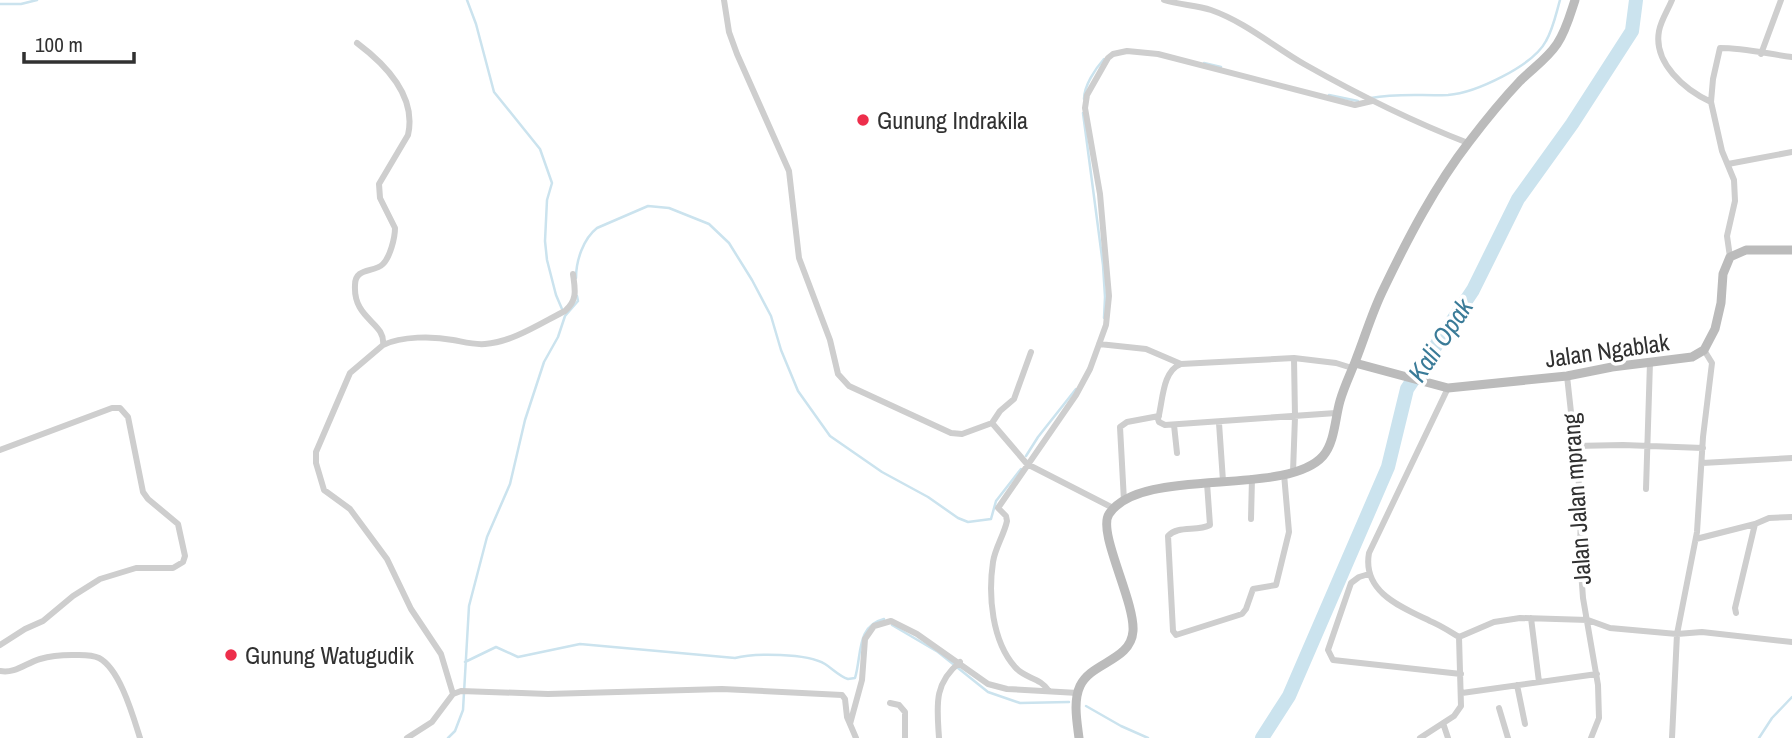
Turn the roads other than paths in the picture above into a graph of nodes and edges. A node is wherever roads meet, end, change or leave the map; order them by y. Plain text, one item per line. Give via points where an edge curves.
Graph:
1 (723, 0) edge
2 (1164, 0) edge
3 (1575, 0) edge
4 (1672, 0) edge
5 (1781, 0) edge
6 (357, 43) dead end
7 (1761, 54) junction
8 (1792, 57) edge
9 (1372, 101) junction
10 (1711, 102) junction
11 (1468, 143) junction
12 (1792, 152) edge
13 (1728, 164) junction
14 (1792, 252) edge
15 (1730, 257) junction
16 (573, 274) dead end
17 (383, 345) junction
18 (1099, 345) junction
19 (1704, 350) junction
20 (1031, 352) dead end
21 (1294, 358) junction
22 (1650, 362) junction
23 (1181, 364) junction
24 (1354, 366) junction
25 (1567, 376) junction
26 (1448, 388) junction
27 (1336, 413) junction
28 (1159, 416) junction
29 (1295, 416) junction
30 (992, 423) junction
31 (1219, 423) junction
32 (1174, 425) junction
33 (1574, 446) junction
34 (1646, 447) junction
35 (1703, 449) junction
36 (0, 450) edge
37 (1177, 453) dead end
38 (1792, 458) edge
39 (1702, 463) junction
40 (1027, 464) junction
41 (1288, 473) junction
42 (1252, 478) junction
43 (1223, 481) junction
44 (1207, 482) junction
45 (1646, 489) dead end
46 (1124, 501) junction
47 (1113, 508) junction
48 (1792, 517) edge
49 (1251, 519) dead end
50 (1755, 524) junction
51 (1696, 539) junction
52 (1369, 574) junction
53 (1736, 613) dead end
54 (1531, 618) junction
55 (1588, 620) junction
56 (1678, 634) junction
57 (1459, 637) junction
58 (1792, 642) edge
59 (0, 645) edge
60 (958, 663) junction
61 (0, 671) edge
62 (1461, 674) junction
63 (1597, 674) junction
64 (1539, 682) junction
65 (1517, 685) junction
66 (1049, 691) junction
67 (1077, 693) junction
68 (1462, 693) junction
69 (453, 694) junction
70 (890, 703) dead end
71 (1499, 708) dead end
72 (1443, 723) junction
73 (1525, 724) dead end
74 (850, 726) junction
75 (140, 738) edge
76 (407, 738) edge
77 (856, 738) edge
78 (905, 738) edge
79 (939, 738) edge
80 (1079, 738) edge
81 (1420, 738) edge
82 (1448, 738) edge
83 (1508, 738) edge
84 (1591, 738) edge
85 (1672, 738) edge

1 - 30 street via 737,54 789,171 799,258 842,380 951,433 962,434
2 - 9 street via 1212,10 1235,21
3 - 11 main road via 1546,59 1519,82
4 - 10 street via 1659,28 1660,50 1682,83
5 - 7 street
6 - 17 street via 394,77 410,126 379,184 380,198 395,228 385,261 360,273 355,282 358,307 382,333
7 - 8 street
7 - 10 street via 1720,48
9 - 11 street
9 - 18 street via 1355,106 1158,54 1128,51 1108,58 1085,102 1100,194 1109,296
10 - 13 street
11 - 24 main road via 1383,289
12 - 13 street
13 - 15 street via 1735,201 1727,236
14 - 15 main road via 1746,250
15 - 19 main road, Jalan Ngablak via 1723,274 1718,318
16 - 17 street via 573,305 504,340 474,344 401,339
17 - 69 street via 350,373 316,452 316,463 324,490 350,509 391,566 441,654
18 - 23 street via 1146,349
18 - 40 street via 1076,395
19 - 22 main road, Jalan Ngablak via 1692,357
19 - 35 street via 1712,363
20 - 30 street via 1014,400
21 - 23 street
21 - 24 street
21 - 29 street
22 - 25 main road, Jalan Ngablak
22 - 34 street
23 - 28 street via 1168,374
24 - 26 main road, Jalan Ngablak
24 - 27 main road
25 - 26 main road, Jalan Ngablak
25 - 33 street, Jalan Jalan mprang
26 - 52 street via 1369,553
27 - 29 street
27 - 41 main road via 1326,454 1318,462
28 - 32 street via 1162,425
28 - 46 street via 1127,422 1120,428
29 - 31 street
29 - 41 street
30 - 40 street
31 - 32 street
31 - 43 street
32 - 37 street
33 - 34 street
33 - 55 street, Jalan Jalan mprang
34 - 35 street
34 - 45 street
35 - 39 street
36 - 59 street via 120,408 128,417 143,492 178,524 184,556 173,568 136,568 100,579 43,621
38 - 39 street
39 - 51 street
40 - 47 street
40 - 66 street via 998,508 1007,521 993,564 994,622 1000,645 1017,670 1041,680
41 - 42 main road
41 - 44 street via 1289,532 1276,586 1253,589 1242,614 1176,635 1168,536 1175,530 1210,525
42 - 43 main road
42 - 49 street
43 - 44 main road
44 - 46 main road via 1145,492
46 - 47 main road
47 - 67 main road via 1106,526 1133,631 1124,651 1087,676
48 - 50 street
50 - 51 street
50 - 53 street
51 - 56 street
52 - 57 street via 1392,602
52 - 62 street via 1351,583 1328,650 1333,660
54 - 55 street
54 - 57 street via 1507,619
54 - 64 street
55 - 56 street via 1610,628
55 - 63 street, Jalan Jalan mprang
56 - 58 street via 1702,632
56 - 85 street
57 - 62 street
60 - 66 street via 988,684
60 - 74 street via 900,624 891,621 874,626 865,639 862,680
60 - 79 street via 937,696
61 - 75 street via 10,673 52,656 99,658 125,693
62 - 68 street
63 - 64 street
63 - 84 street, Jalan Jalan mprang via 1599,718
64 - 65 street
65 - 68 street
65 - 73 street
66 - 67 street
67 - 80 main road
68 - 72 street via 1458,712
69 - 74 street via 722,689 837,693 845,699
69 - 76 street via 432,722
70 - 78 street via 905,712
71 - 83 street
72 - 81 street
72 - 82 street
74 - 77 street

